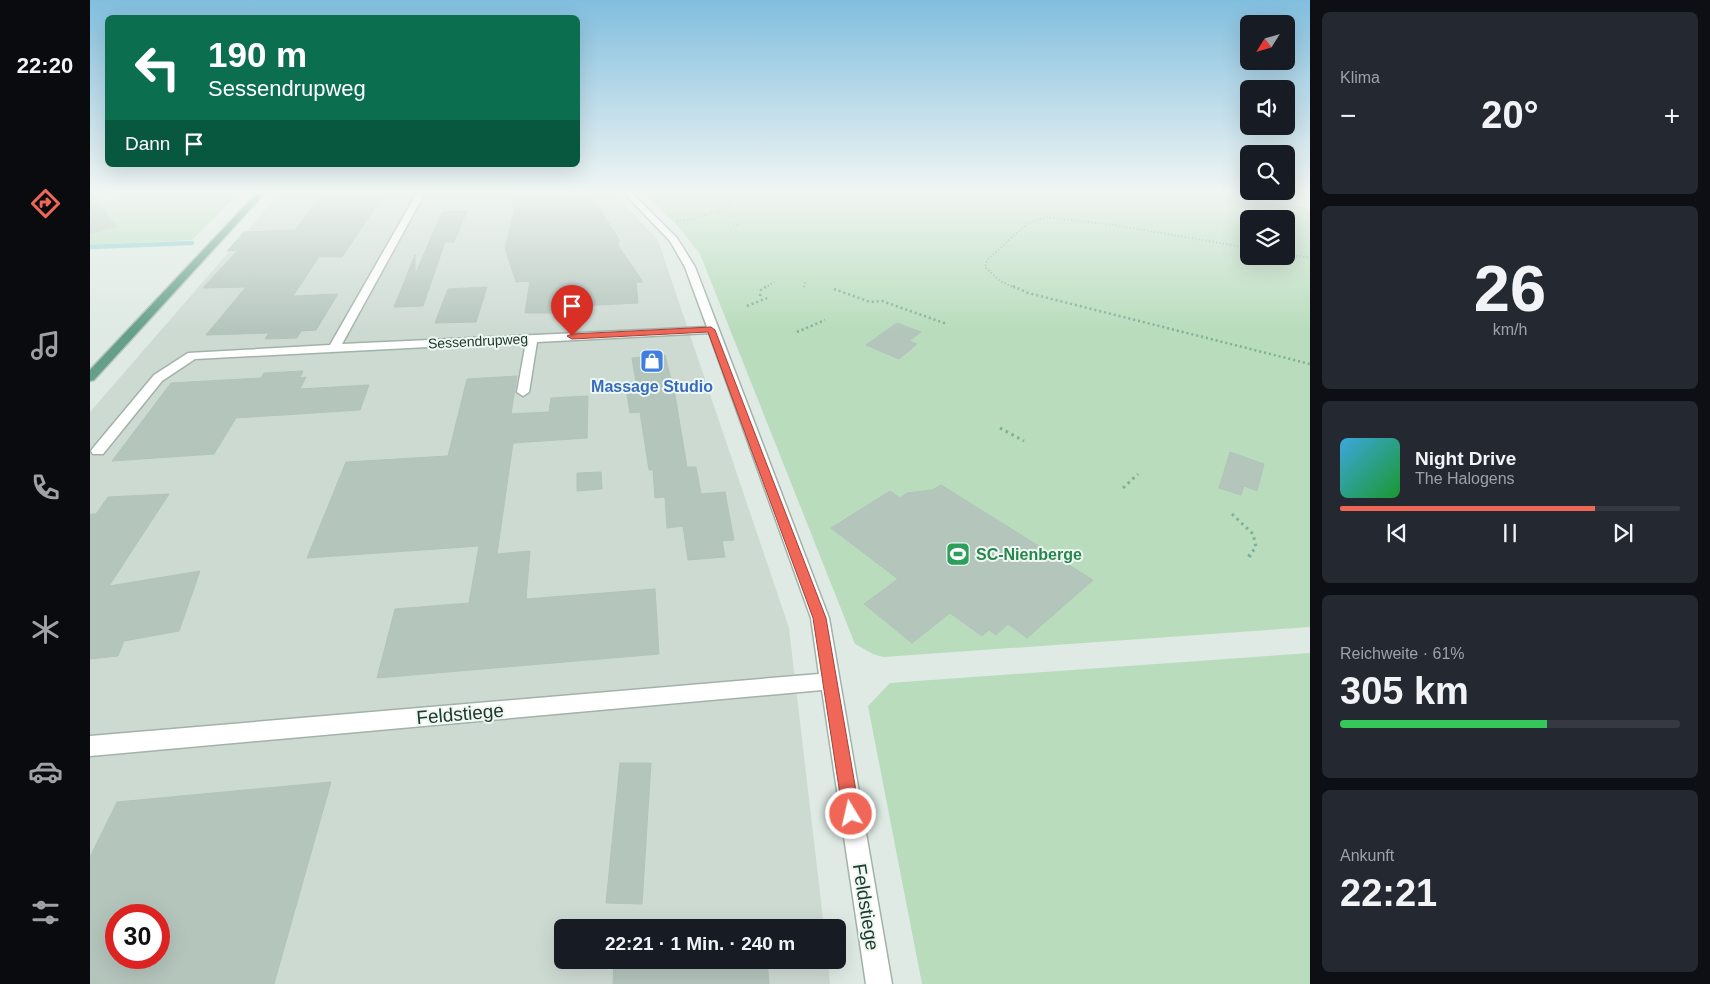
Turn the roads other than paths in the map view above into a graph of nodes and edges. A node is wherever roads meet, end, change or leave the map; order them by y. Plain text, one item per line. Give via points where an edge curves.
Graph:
1 (218, 239) edge
2 (395, 239) edge
3 (672, 239) edge
4 (711, 330) junction
5 (532, 338) junction
6 (334, 348) junction
7 (90, 377) edge
8 (523, 392) dead end
9 (98, 451) dead end
10 (830, 681) junction
11 (90, 746) edge
12 (879, 984) edge

1 - 7 main road
2 - 6 street
3 - 4 street, Feldstiege via 690,267
4 - 5 street, Sessendrupweg
4 - 10 street, Feldstiege via 820,618
5 - 6 street, Sessendrupweg
5 - 8 street
6 - 9 street, Sessendrupweg via 192,356 158,378
10 - 11 street, Feldstiege
10 - 12 street, Feldstiege

